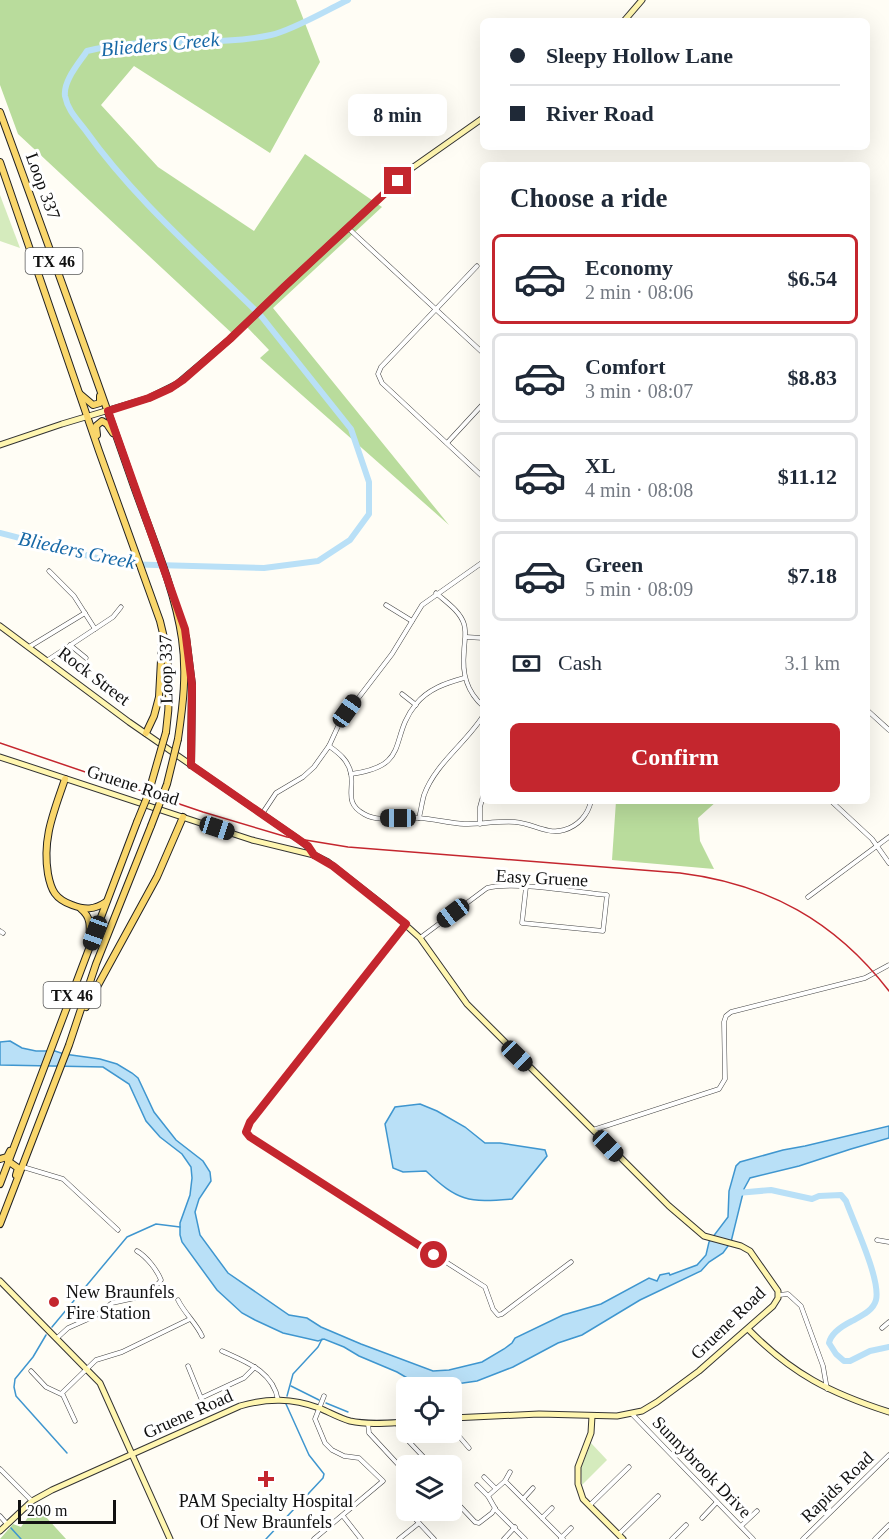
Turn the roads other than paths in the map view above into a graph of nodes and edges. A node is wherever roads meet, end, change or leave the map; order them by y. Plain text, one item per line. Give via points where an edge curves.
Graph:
1 (642, 0) edge
2 (627, 18) edge
3 (0, 112) edge
4 (480, 120) edge
5 (0, 162) edge
6 (348, 227) junction
7 (477, 266) dead end
8 (435, 310) junction
9 (480, 350) edge
10 (100, 389) junction
11 (78, 391) junction
12 (480, 408) edge
13 (108, 411) junction
14 (87, 417) junction
15 (119, 443) junction
16 (447, 443) junction
17 (0, 445) edge
18 (100, 454) junction
19 (480, 474) edge
20 (480, 564) edge
21 (49, 571) dead end
22 (168, 584) junction
23 (436, 593) junction
24 (386, 605) dead end
25 (121, 607) dead end
26 (84, 613) junction
27 (412, 621) junction
28 (0, 626) edge
29 (95, 629) junction
30 (164, 633) junction
31 (466, 637) junction
32 (480, 638) edge
33 (70, 645) junction
34 (29, 647) junction
35 (86, 658) dead end
36 (48, 660) junction
37 (464, 678) junction
38 (402, 694) dead end
39 (480, 703) edge
40 (416, 705) junction
41 (870, 713) edge
42 (480, 721) edge
43 (889, 730) edge
44 (146, 733) junction
45 (329, 746) junction
46 (0, 757) edge
47 (191, 765) junction
48 (351, 774) junction
49 (65, 779) junction
50 (481, 804) edge
51 (589, 804) edge
52 (834, 804) edge
53 (262, 814) junction
54 (183, 817) junction
55 (419, 818) junction
56 (480, 824) junction
57 (889, 837) edge
58 (877, 846) junction
59 (314, 855) junction
60 (889, 863) edge
61 (526, 887) junction
62 (808, 897) dead end
63 (106, 902) junction
64 (81, 909) junction
65 (406, 924) junction
66 (420, 938) junction
67 (89, 949) junction
68 (889, 966) edge
69 (78, 1021) junction
70 (23, 1125) junction
71 (593, 1130) junction
72 (0, 1160) edge
73 (8, 1161) junction
74 (23, 1167) junction
75 (5, 1170) junction
76 (0, 1184) edge
77 (7, 1207) junction
78 (0, 1224) edge
79 (118, 1230) dead end
80 (877, 1240) dead end
81 (889, 1242) edge
82 (137, 1251) dead end
83 (571, 1262) dead end
84 (0, 1281) edge
85 (779, 1295) junction
86 (178, 1300) dead end
87 (190, 1319) junction
88 (889, 1322) edge
89 (882, 1328) dead end
90 (748, 1329) junction
91 (202, 1336) dead end
92 (57, 1338) junction
93 (222, 1351) dead end
94 (188, 1366) dead end
95 (255, 1367) junction
96 (87, 1368) junction
97 (31, 1371) dead end
98 (828, 1390) junction
99 (62, 1394) junction
100 (324, 1396) dead end
101 (278, 1400) junction
102 (318, 1408) junction
103 (889, 1412) edge
104 (632, 1414) junction
105 (592, 1416) junction
106 (462, 1418) edge
107 (75, 1421) dead end
108 (368, 1422) junction
109 (396, 1422) edge
110 (462, 1440) edge
111 (410, 1443) edge
112 (469, 1448) dead end
113 (132, 1455) junction
114 (422, 1455) edge
115 (889, 1455) edge
116 (396, 1462) edge
117 (629, 1467) dead end
118 (0, 1469) edge
119 (510, 1472) dead end
120 (484, 1477) dead end
121 (505, 1481) junction
122 (477, 1485) dead end
123 (495, 1488) junction
124 (533, 1488) dead end
125 (488, 1496) junction
126 (658, 1496) dead end
127 (523, 1499) junction
128 (32, 1502) junction
129 (717, 1502) junction
130 (590, 1505) junction
131 (462, 1508) edge
132 (495, 1508) junction
133 (552, 1508) dead end
134 (757, 1511) dead end
135 (0, 1516) edge
136 (342, 1516) junction
137 (542, 1518) junction
138 (702, 1518) dead end
139 (419, 1523) joint
140 (7, 1524) junction
141 (686, 1525) dead end
142 (889, 1525) edge
143 (741, 1526) junction
144 (515, 1527) junction
145 (571, 1528) dead end
146 (0, 1531) edge
147 (621, 1537) edge
148 (560, 1538) edge
149 (170, 1539) edge
150 (315, 1539) edge
151 (361, 1539) edge
152 (399, 1539) edge
153 (434, 1539) edge
154 (504, 1539) edge
155 (525, 1539) edge
156 (672, 1539) edge
157 (753, 1539) edge
158 (803, 1539) edge
159 (875, 1539) edge

1 - 2 street
3 - 10 main road, Loop 337 / TX 46
4 - 6 street via 412,168
5 - 11 main road, Loop 337 / TX 46
6 - 8 street
6 - 13 street via 183,380 149,398
7 - 8 street
8 - 9 street
8 - 16 street via 378,374 382,383
10 - 11 main road via 101,400 95,405
10 - 13 main road, Loop 337 / TX 46
11 - 14 main road, Loop 337 / TX 46
12 - 16 street
13 - 14 street
13 - 15 main road, Loop 337 / TX 46
14 - 17 street
14 - 18 main road, Loop 337 / TX 46
15 - 18 main road via 107,424 99,422 96,430
15 - 22 main road, Loop 337 / TX 46
16 - 19 street
18 - 30 main road, Loop 337 / TX 46
20 - 23 street
21 - 26 street via 74,596
22 - 47 main road via 182,621 191,670
22 - 69 main road, Loop 337 / TX 46, bridge via 183,643 184,693 178,739 171,772 96,964
23 - 27 street
23 - 31 street via 462,619
24 - 27 street
25 - 29 street
26 - 29 street
26 - 34 street
27 - 45 street via 340,722
28 - 34 street, Rock Street
29 - 33 street
30 - 44 main road via 159,697
30 - 63 main road, Loop 337 / TX 46, bridge via 169,687 166,732 148,795
31 - 32 street
31 - 37 street
33 - 35 street
33 - 36 street
34 - 36 street, Rock Street
36 - 44 street, Rock Street
37 - 39 street
37 - 40 street via 431,691
38 - 40 street
40 - 48 street via 389,759 379,767
41 - 43 street
42 - 55 street via 432,781 424,794
44 - 47 street, Rock Street
45 - 48 street via 342,756
45 - 53 street via 303,777 276,793
46 - 49 street, Gruene Road
47 - 53 street, Rock Street
48 - 55 street via 352,802 365,815
49 - 54 street, Gruene Road
49 - 64 main road via 48,830 46,862 53,893
50 - 56 street
51 - 56 street via 581,820 562,831 518,822
52 - 58 street
53 - 59 street, Rock Street via 308,846
54 - 59 street, Gruene Road
54 - 69 main road via 157,877
55 - 56 street
57 - 58 street
58 - 60 street
58 - 62 street
59 - 65 street, Gruene Road
61 - 61 street, Easy Gruene via 607,895 603,931 522,923
61 - 66 street, Easy Gruene via 487,888
63 - 64 main road via 97,908
63 - 67 main road, Loop 337 / TX 46
64 - 67 main road via 90,921
65 - 66 street, Gruene Road
65 - 83 street via 246,1130 250,1137 484,1287 498,1315
66 - 71 street, Gruene Road via 467,1004
67 - 70 main road, Loop 337 / TX 46
68 - 71 street via 865,978 731,1012 724,1022 725,1078 719,1089
69 - 74 main road, Loop 337 / TX 46
70 - 72 main road via 8,1155
70 - 73 main road, Loop 337 / TX 46
71 - 85 street, Gruene Road via 700,1233 741,1246 755,1256
72 - 73 street
72 - 75 main road
73 - 75 main road, Loop 337 / TX 46
73 - 77 main road via 18,1170
74 - 77 main road, Loop 337 / TX 46
74 - 79 street via 63,1179
75 - 76 main road, Loop 337 / TX 46
77 - 78 main road, Loop 337 / TX 46
80 - 81 street
82 - 92 street via 160,1277 159,1283 135,1298 112,1303
84 - 92 street
85 - 90 street, Gruene Road
85 - 98 street via 788,1294 801,1306
86 - 87 street
87 - 91 street
87 - 96 street via 122,1352 97,1359
88 - 89 street
90 - 98 street via 789,1366
90 - 104 street, Gruene Road via 676,1389
92 - 96 street
93 - 95 street
94 - 95 street via 201,1398 244,1378
95 - 101 street via 269,1377
96 - 99 street
96 - 113 street via 103,1387
97 - 99 street via 46,1386
98 - 103 street
99 - 107 street
100 - 102 street
101 - 102 street, Gruene Road
101 - 113 street, Gruene Road via 240,1406
102 - 108 street, Gruene Road via 350,1421
102 - 136 street via 315,1419 325,1443 338,1454 363,1461 383,1481
104 - 105 street, Gruene Road
104 - 129 street, Sunnybrook Drive
105 - 106 street, Gruene Road
105 - 130 street via 591,1433 577,1478 583,1499
108 - 109 street, Gruene Road
108 - 116 street via 369,1432
110 - 112 street
111 - 114 street
113 - 128 street, Gruene Road
113 - 149 street
115 - 158 street, Rapids Road
117 - 130 street
118 - 128 street
119 - 121 street
120 - 123 street
121 - 123 street
121 - 127 street
122 - 125 street
123 - 125 street
124 - 127 street
125 - 132 street
126 - 147 street
127 - 137 street
128 - 140 street, Gruene Road
129 - 138 street
129 - 143 street, Sunnybrook Drive
130 - 147 street
131 - 132 street via 479,1523
132 - 144 street
133 - 137 street
134 - 143 street
135 - 140 street
136 - 150 street
136 - 151 street
137 - 148 street
139 - 152 street
139 - 153 street
140 - 146 street, Gruene Road
141 - 156 street
142 - 159 street
143 - 157 street, Sunnybrook Drive
144 - 154 street
144 - 155 street
145 - 148 street

